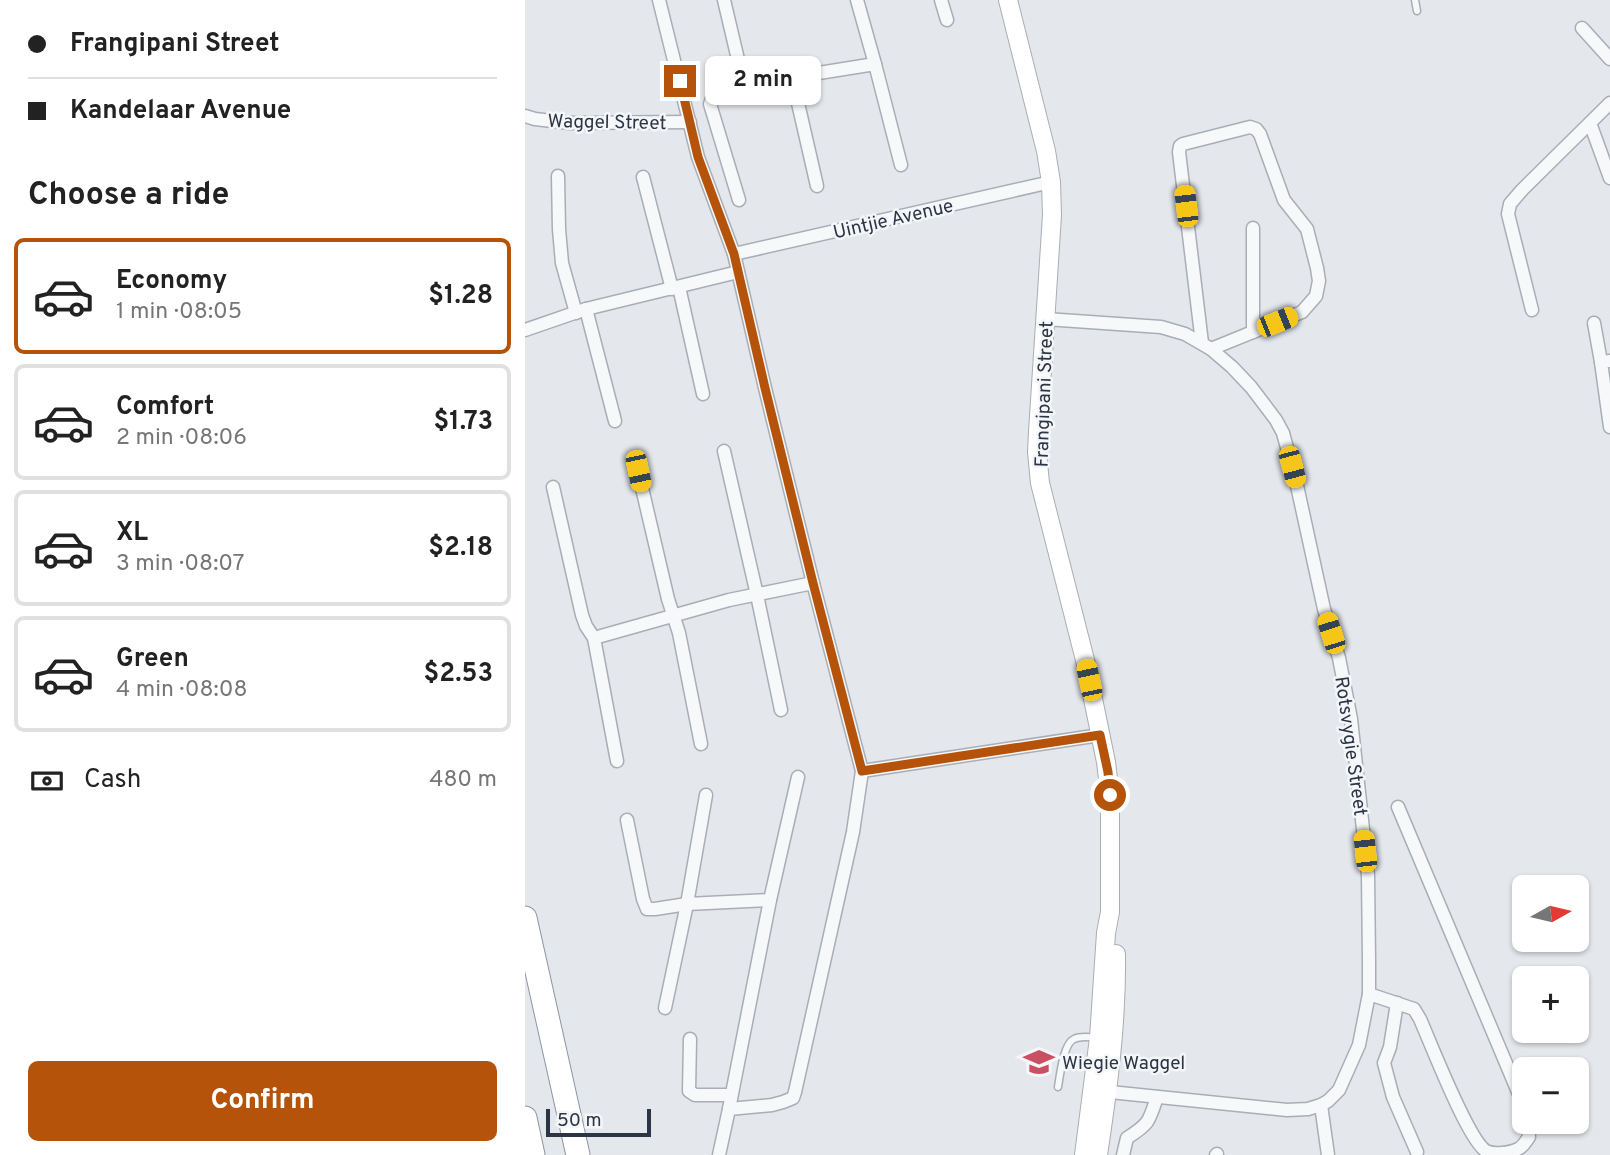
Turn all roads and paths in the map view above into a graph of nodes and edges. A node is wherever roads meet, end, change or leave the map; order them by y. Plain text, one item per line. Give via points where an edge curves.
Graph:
1 (659, 0) edge
2 (724, 0) edge
3 (857, 0) edge
4 (941, 0) edge
5 (1008, 0) edge
6 (1415, 0) edge
7 (1417, 11) dead end
8 (947, 20) dead end
9 (1582, 28) dead end
10 (1610, 59) edge
11 (875, 64) junction
12 (792, 77) junction
13 (744, 85) junction
14 (1610, 103) edge
15 (528, 119) edge
16 (690, 122) junction
17 (1590, 123) junction
18 (901, 165) dead end
19 (558, 176) dead end
20 (643, 177) dead end
21 (1610, 178) edge
22 (1051, 182) junction
23 (817, 186) dead end
24 (739, 200) dead end
25 (1253, 228) dead end
26 (734, 254) junction
27 (738, 272) junction
28 (675, 288) junction
29 (1532, 310) dead end
30 (581, 311) junction
31 (1046, 319) junction
32 (1594, 323) dead end
33 (525, 330) edge
34 (1253, 332) junction
35 (1206, 346) junction
36 (1605, 361) edge
37 (703, 394) dead end
38 (615, 421) dead end
39 (1610, 427) edge
40 (724, 451) dead end
41 (638, 471) dead end
42 (553, 486) dead end
43 (813, 583) junction
44 (757, 595) junction
45 (673, 616) junction
46 (594, 638) junction
47 (781, 710) dead end
48 (1100, 735) junction
49 (701, 744) dead end
50 (617, 761) dead end
51 (862, 771) junction
52 (797, 777) dead end
53 (706, 795) dead end
54 (1398, 807) dead end
55 (627, 820) dead end
56 (770, 900) junction
57 (687, 904) junction
58 (1110, 912) junction
59 (525, 918) edge
60 (1369, 994) junction
61 (1397, 1003) junction
62 (665, 1008) dead end
63 (1099, 1038) junction
64 (690, 1039) dead end
65 (1512, 1078) edge
66 (1058, 1087) dead end
67 (1100, 1091) junction
68 (731, 1094) junction
69 (1157, 1097) junction
70 (1321, 1105) junction
71 (729, 1109) junction
72 (525, 1118) edge
73 (1529, 1134) edge
74 (1417, 1152) dead end
75 (533, 1155) edge
76 (578, 1155) edge
77 (719, 1155) edge
78 (1084, 1155) edge
79 (1098, 1155) edge
80 (1123, 1155) edge
81 (1328, 1155) edge

1 - 16 street
2 - 13 street
3 - 11 street
4 - 8 street
5 - 22 street, Frangipani Street
6 - 7 lane
9 - 10 street
11 - 12 street
11 - 18 street
12 - 13 street
12 - 23 street
13 - 24 street via 716,94 709,104
14 - 17 street
15 - 16 street, Waggel Street
16 - 26 street
17 - 21 street
17 - 29 street via 1509,208
19 - 30 street via 562,263
20 - 28 street
22 - 26 street, Uintjie Avenue
22 - 31 street, Frangipani Street
25 - 34 street
26 - 27 street
27 - 28 street
27 - 43 street
28 - 30 street
28 - 37 street
30 - 33 street
30 - 38 street
31 - 35 street, Rotsvygie Street via 1161,327
31 - 48 street, Frangipani Street via 1037,452 1040,483
32 - 36 street
34 - 35 street
34 - 35 street via 1302,312 1316,296 1319,281 1307,229 1284,200 1259,134 1250,127 1180,146
35 - 60 street, Rotsvygie Street via 1251,387 1276,419 1296,481 1351,719 1368,875
36 - 39 street
40 - 44 street
41 - 45 street
42 - 46 street via 582,615
43 - 44 street
43 - 51 street
44 - 45 street
44 - 47 street
45 - 46 street
45 - 49 street
46 - 50 street
48 - 51 street
48 - 58 street, Frangipani Street via 1110,795
51 - 71 street via 853,832 793,1098
52 - 56 street
53 - 57 street
54 - 65 street
55 - 57 street via 647,909
56 - 57 street
56 - 68 street
57 - 62 street
58 - 63 street, Frangipani Street
58 - 67 street, Frangipani Street via 1115,1010
59 - 76 highway
60 - 61 street
60 - 70 street, Rotsvygie Street via 1359,1045 1339,1090
61 - 73 street via 1414,1009 1420,1019 1483,1150 1507,1153 1520,1148
61 - 74 street via 1384,1063
63 - 66 lane via 1076,1038 1069,1043
63 - 67 street, Frangipani Street
64 - 68 street via 689,1091
67 - 69 street
67 - 78 street, Frangipani Street
67 - 79 street, Frangipani Street
68 - 71 street
69 - 70 street via 1287,1110
69 - 80 street via 1149,1121 1126,1138
70 - 81 street
71 - 77 street
72 - 75 highway

